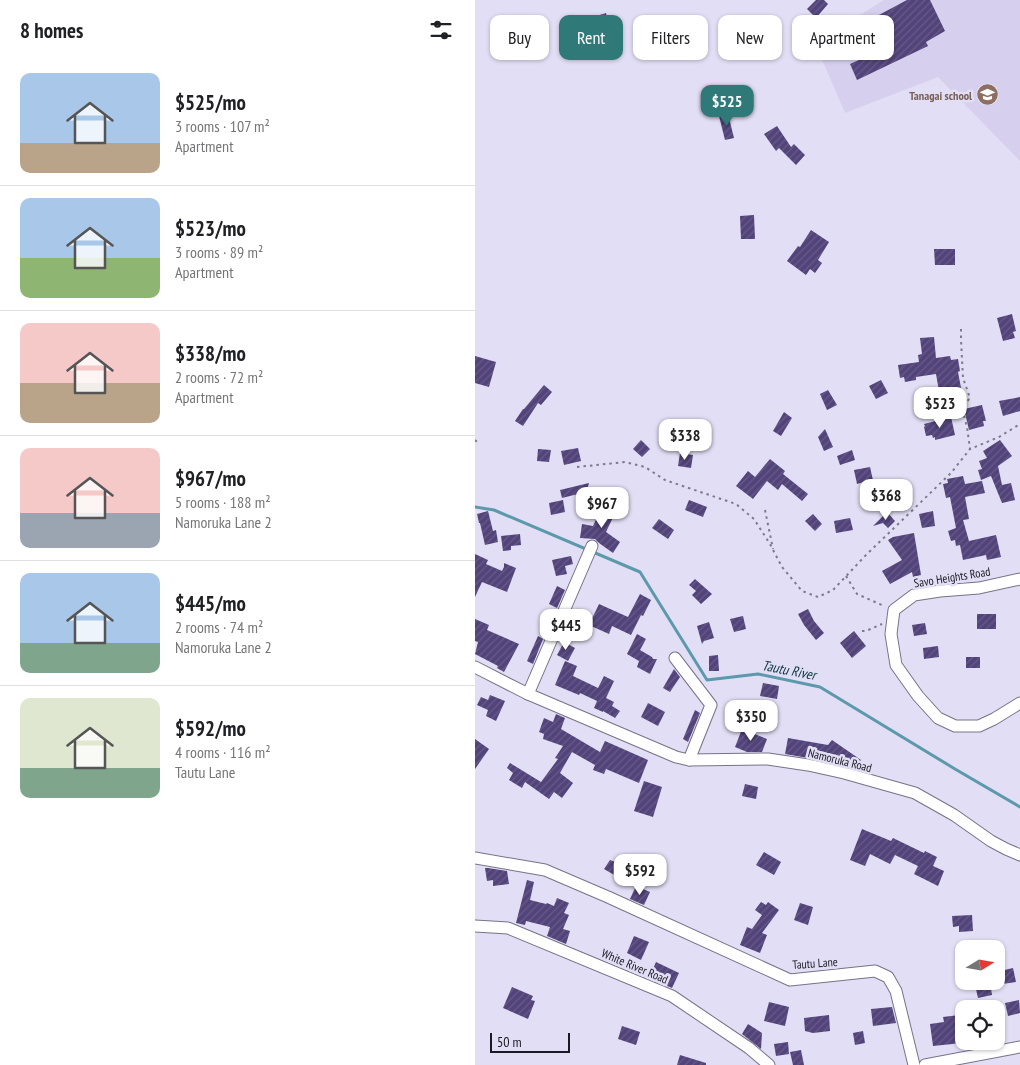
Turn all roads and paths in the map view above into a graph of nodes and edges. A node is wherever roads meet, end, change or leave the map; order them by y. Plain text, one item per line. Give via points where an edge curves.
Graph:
1 (961, 329) dead end
2 (1020, 424) edge
3 (475, 440) edge
4 (478, 443) dead end
5 (970, 449) junction
6 (577, 466) dead end
7 (765, 510) dead end
8 (592, 546) dead end
9 (773, 551) junction
10 (847, 576) junction
11 (1020, 579) edge
12 (893, 614) junction
13 (862, 632) dead end
14 (675, 658) dead end
15 (475, 667) edge
16 (528, 694) junction
17 (1020, 703) edge
18 (689, 760) junction
19 (1020, 854) edge
20 (475, 858) edge
21 (475, 926) edge
22 (1020, 1047) edge
23 (769, 1065) edge
24 (914, 1065) edge
25 (925, 1065) edge

1 - 5 path via 963,378 970,398 962,408
2 - 5 path
3 - 4 path
5 - 10 path via 951,473
6 - 9 path via 625,462 645,467 665,480 736,504 754,519
7 - 9 path
8 - 16 street
9 - 10 path via 802,591 819,597 833,590
10 - 12 path via 857,594
11 - 12 street, Savo Heights Road via 979,588 914,595
12 - 13 path
12 - 17 street via 891,634 896,665 938,718 955,726 979,726
14 - 18 street via 711,705
15 - 16 street, Namoruka Road
16 - 18 street, Namoruka Road via 670,755
18 - 19 street, Namoruka Road via 768,759 844,773 915,793 991,841
20 - 24 street, Tautu Lane via 545,870 790,980 875,971 887,977 896,991
21 - 23 street, White River Road via 508,928 672,996
22 - 25 street

